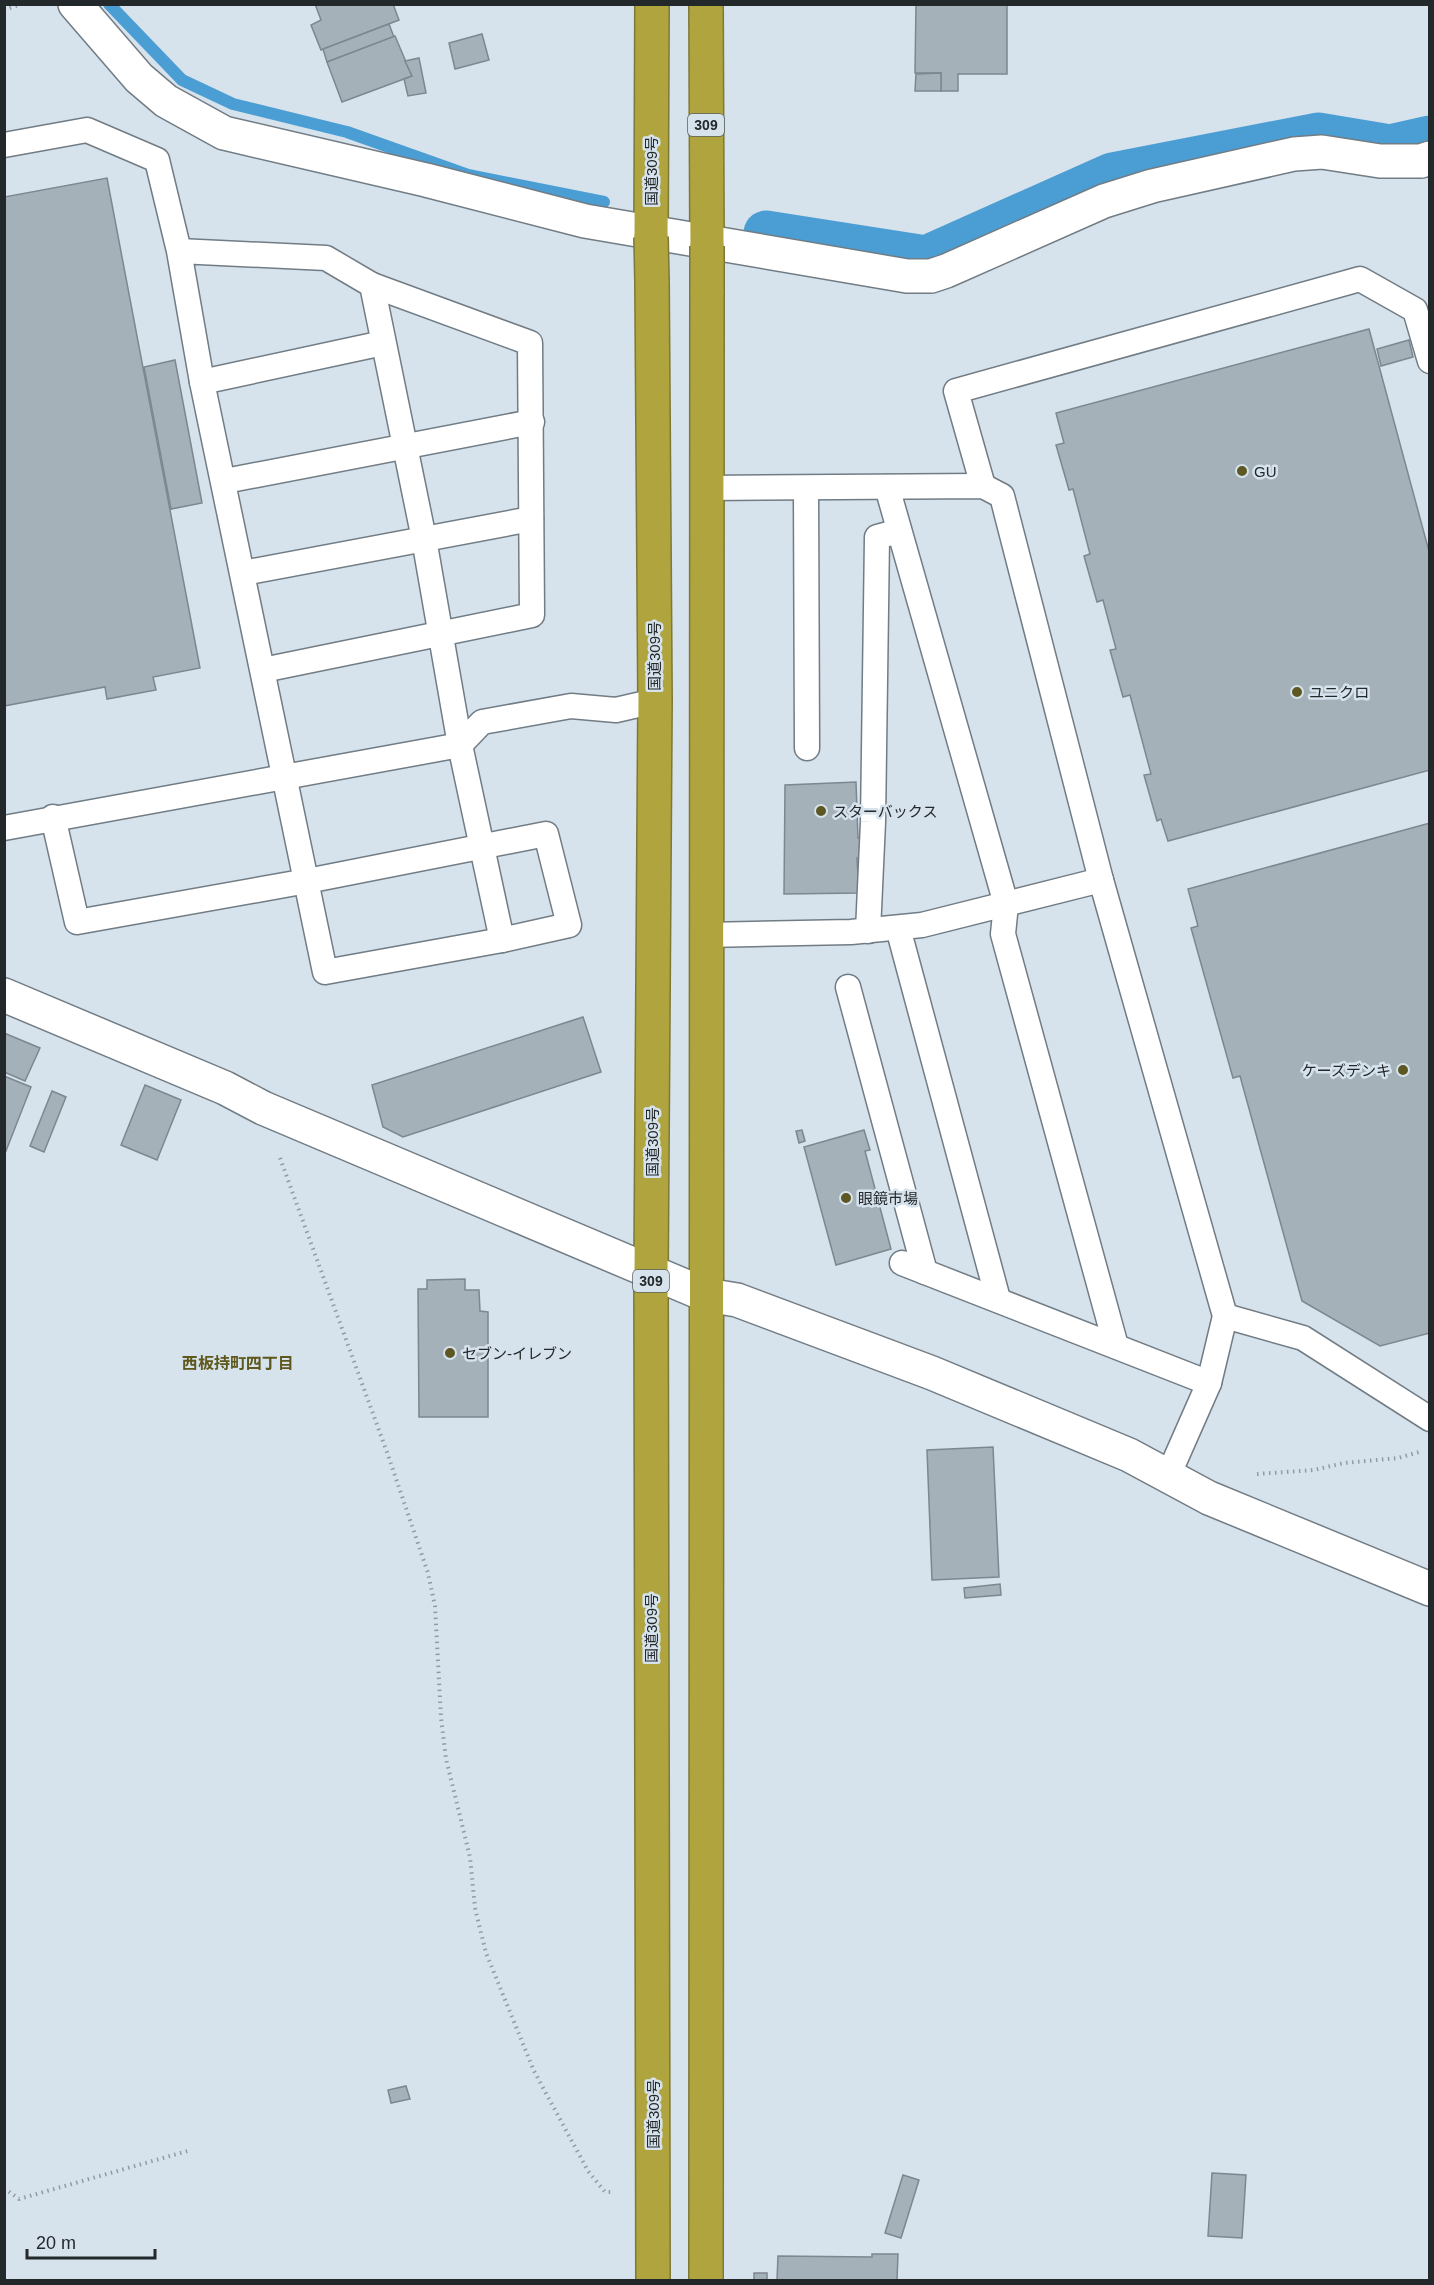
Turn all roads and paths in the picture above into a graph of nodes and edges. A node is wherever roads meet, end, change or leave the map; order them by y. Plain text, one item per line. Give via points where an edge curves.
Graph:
1 (21, 4) edge
2 (75, 4) edge
3 (652, 4) edge
4 (706, 4) edge
5 (4, 10) edge
6 (4, 145) edge
7 (1430, 158) edge
8 (651, 235) junction
9 (707, 244) junction
10 (179, 251) junction
11 (372, 285) junction
12 (383, 343) junction
13 (1430, 361) edge
14 (202, 382) junction
15 (532, 422) junction
16 (406, 446) junction
17 (225, 481) junction
18 (983, 486) junction
19 (887, 487) junction
20 (806, 488) junction
21 (706, 489) junction
22 (531, 519) junction
23 (899, 531) junction
24 (424, 539) junction
25 (243, 573) junction
26 (441, 634) junction
27 (263, 669) junction
28 (655, 701) junction
29 (460, 745) junction
30 (807, 748) dead end
31 (284, 775) junction
32 (53, 817) junction
33 (4, 828) edge
34 (481, 847) junction
35 (1101, 880) junction
36 (307, 881) junction
37 (1006, 904) junction
38 (898, 927) junction
39 (868, 931) junction
40 (706, 935) junction
41 (502, 939) junction
42 (848, 987) dead end
43 (4, 994) edge
44 (263, 1108) junction
45 (902, 1263) dead end
46 (651, 1272) junction
47 (925, 1272) junction
48 (706, 1295) junction
49 (998, 1299) junction
50 (1225, 1316) junction
51 (1116, 1346) junction
52 (1209, 1383) junction
53 (1430, 1419) edge
54 (1430, 1450) edge
55 (1168, 1476) junction
56 (1209, 1498) junction
57 (1430, 1589) edge
58 (191, 2150) dead end
59 (4, 2188) edge
60 (653, 2192) junction
61 (653, 2280) edge
62 (705, 2280) edge

1 - 5 path
2 - 8 street via 146,84 166,101 224,133
3 - 8 highway, 国道309号 / 309
4 - 9 highway, 309
6 - 10 lane via 87,130 158,160
7 - 9 street via 1380,161 1323,152 1294,154 1152,186 1104,201 930,276 907,276
8 - 9 street
8 - 28 highway, 国道309号 / 309, bridge
9 - 21 highway, 309, bridge
10 - 11 lane via 326,258
10 - 14 lane
11 - 12 lane
11 - 15 lane via 530,343
12 - 14 lane
12 - 16 lane
13 - 18 lane via 1415,310 1360,279 956,391
14 - 17 lane
15 - 16 lane
15 - 22 lane
16 - 17 lane
16 - 24 lane
17 - 25 lane
18 - 19 lane
18 - 35 lane via 1002,496
19 - 20 lane
19 - 23 lane
20 - 21 lane
20 - 30 lane
21 - 40 highway, 309
22 - 24 lane
22 - 26 lane via 532,615
23 - 37 lane
23 - 39 lane via 877,537
24 - 25 lane
24 - 26 lane
25 - 27 lane
26 - 27 lane
26 - 29 lane
27 - 31 lane
28 - 29 lane via 616,710 571,706 482,722
28 - 46 highway, 国道309号 / 309
29 - 31 lane
29 - 34 lane
31 - 32 lane
31 - 36 lane
32 - 33 lane
32 - 36 lane via 77,922
34 - 36 lane
34 - 41 lane
34 - 41 lane via 546,834 569,925
35 - 37 lane
35 - 50 lane
36 - 41 lane via 325,972
37 - 38 lane via 922,925
37 - 51 lane via 1003,934
38 - 39 lane
38 - 49 lane
39 - 40 lane
40 - 48 highway, 309
42 - 47 lane
43 - 44 street
44 - 46 street
44 - 60 path via 428,1573 435,1606 446,1759 470,1857 475,1908 486,1953 534,2071 588,2171 605,2192
45 - 47 lane
46 - 48 street
46 - 60 highway, 国道309号 / 309
47 - 49 lane
48 - 55 street via 737,1300 932,1373 1129,1455
48 - 62 highway, 309
49 - 51 lane
50 - 52 lane
50 - 53 lane via 1303,1338
51 - 52 lane
52 - 55 lane
54 - 56 path via 1314,1470 1218,1475
55 - 56 street
56 - 57 street
58 - 59 path via 19,2199
60 - 61 highway, 国道309号 / 309

